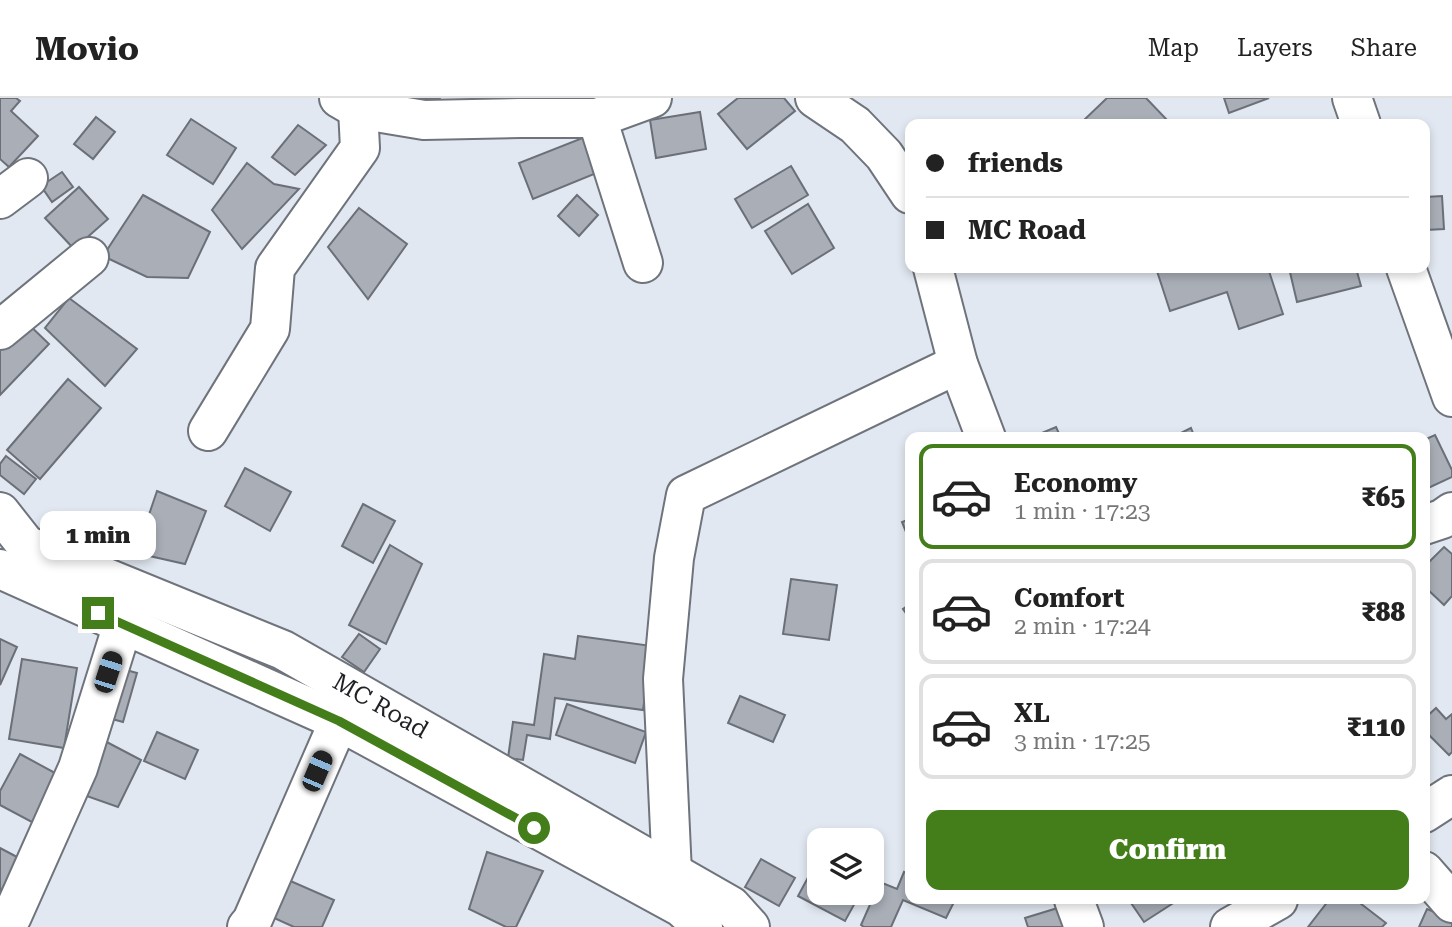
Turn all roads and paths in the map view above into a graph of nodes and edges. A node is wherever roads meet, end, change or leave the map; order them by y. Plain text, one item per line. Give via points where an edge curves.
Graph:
1 (652, 98) edge
2 (815, 98) edge
3 (1352, 98) edge
4 (349, 103) edge
5 (597, 118) junction
6 (1359, 119) edge
7 (905, 186) edge
8 (89, 257) dead end
9 (643, 263) dead end
10 (934, 273) edge
11 (1408, 273) edge
12 (0, 330) edge
13 (958, 365) junction
14 (1452, 397) edge
15 (208, 431) dead end
16 (984, 432) edge
17 (0, 512) edge
18 (1452, 512) edge
19 (1430, 522) edge
20 (0, 569) edge
21 (123, 624) junction
22 (339, 721) junction
23 (1452, 795) edge
24 (1430, 809) edge
25 (672, 873) junction
26 (1430, 878) edge
27 (1452, 903) edge
28 (1075, 904) edge
29 (1271, 904) edge
30 (12, 916) dead end
31 (247, 927) edge
32 (703, 927) edge
33 (750, 927) edge
34 (1084, 927) edge
35 (1230, 927) edge

1 - 5 street
2 - 7 street via 855,125 884,155
3 - 6 street
4 - 5 street via 424,120
4 - 15 street via 360,148 275,268 270,329
5 - 9 street
8 - 12 street
10 - 13 street
11 - 14 street
13 - 16 street
13 - 25 street via 686,495 674,558 663,679
17 - 25 street, MC Road via 26,545 283,650
18 - 19 street
20 - 21 street, MC Road
21 - 22 street, MC Road
21 - 30 street via 78,768
22 - 31 street
22 - 32 street, MC Road via 681,908
23 - 24 street
25 - 33 street, MC Road via 731,906
26 - 27 street
28 - 34 street
29 - 35 street

